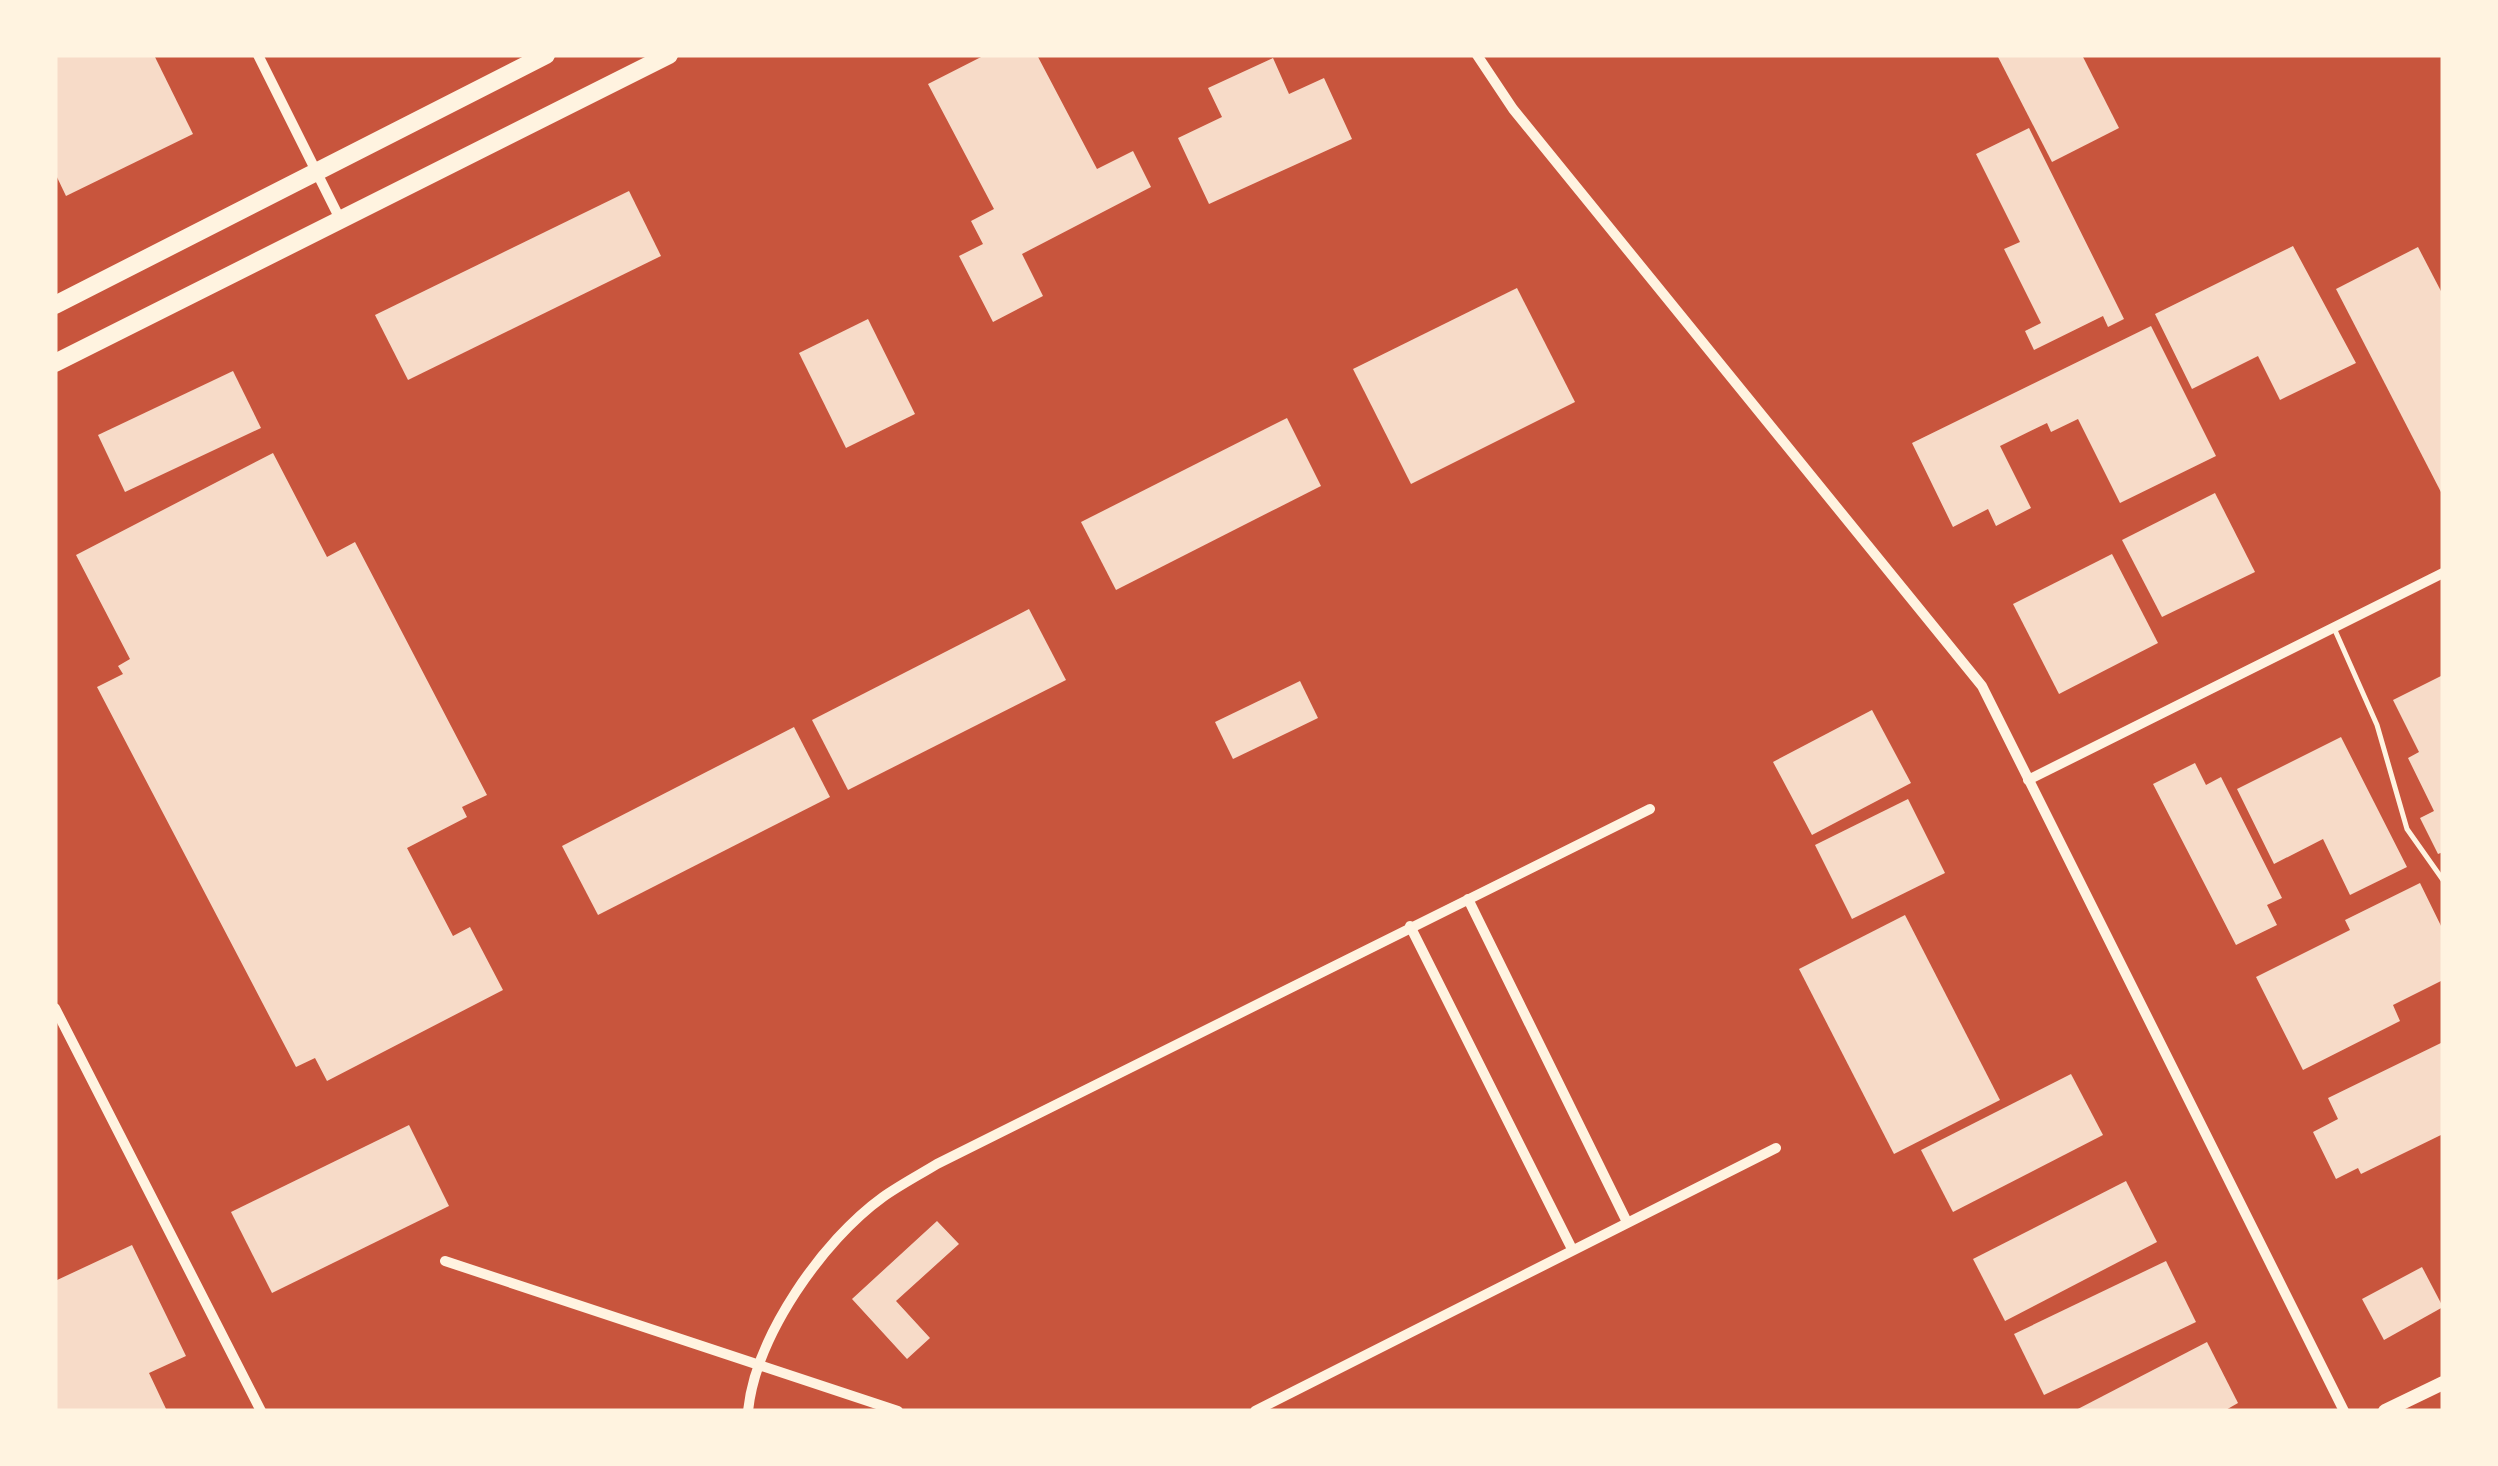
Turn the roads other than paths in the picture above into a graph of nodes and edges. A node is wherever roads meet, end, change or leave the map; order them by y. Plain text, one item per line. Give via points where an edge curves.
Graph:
1 (258, 55) edge
2 (546, 55) edge
3 (669, 55) edge
4 (1477, 55) edge
5 (316, 172) junction
6 (341, 221) junction
7 (55, 305) edge
8 (55, 364) edge
9 (2443, 573) edge
10 (2334, 628) junction
11 (2028, 780) junction
12 (1650, 809) dead end
13 (2443, 880) edge
14 (1468, 899) junction
15 (1410, 926) junction
16 (55, 1008) edge
17 (1776, 1148) dead end
18 (1627, 1222) junction
19 (1572, 1249) junction
20 (445, 1261) dead end
21 (759, 1364) junction
22 (2442, 1383) edge
23 (261, 1411) edge
24 (748, 1411) edge
25 (898, 1411) edge
26 (1255, 1411) edge
27 (2344, 1411) edge
28 (2385, 1411) edge

1 - 5 street
2 - 5 main road
3 - 6 main road
4 - 11 street via 1745,399 1969,669
5 - 6 street
5 - 7 main road
6 - 8 main road
9 - 10 street
10 - 11 street
10 - 13 lane via 2377,724 2407,829
11 - 27 street
12 - 14 street
14 - 15 street
14 - 18 street
15 - 19 street
15 - 21 street via 937,1164 882,1198 838,1238 781,1316
16 - 23 street
17 - 18 street
18 - 19 street
19 - 26 street
20 - 21 street
21 - 24 street
21 - 25 street
22 - 28 street

